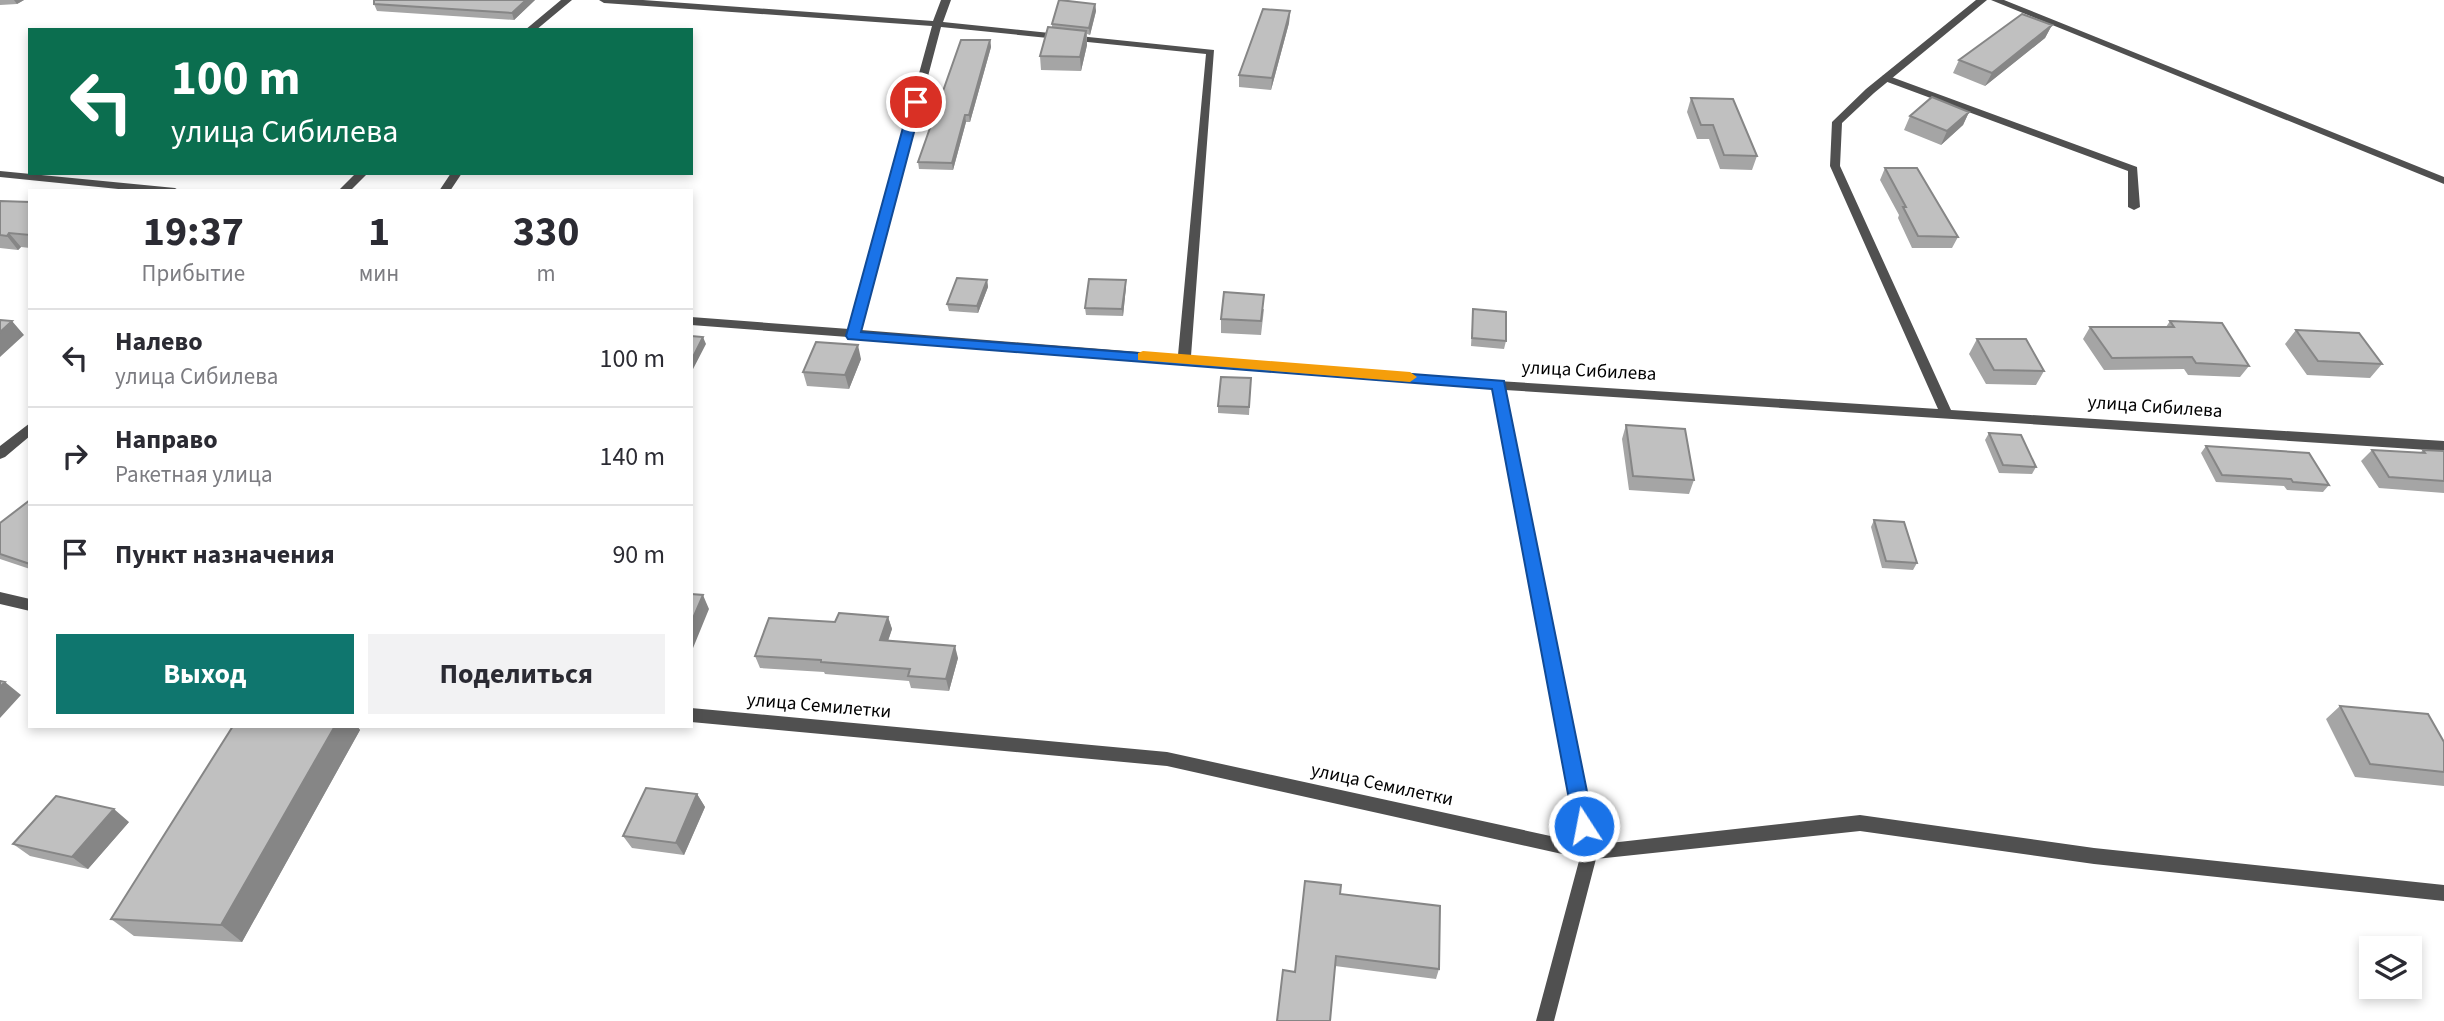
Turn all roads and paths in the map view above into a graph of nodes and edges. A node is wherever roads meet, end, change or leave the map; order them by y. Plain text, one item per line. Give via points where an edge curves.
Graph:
1 (567, 0) edge
2 (604, 0) edge
3 (946, 0) edge
4 (1982, 0) edge
5 (1996, 0) edge
6 (937, 24) junction
7 (532, 28) edge
8 (1886, 78) junction
9 (0, 174) edge
10 (361, 175) edge
11 (455, 175) edge
12 (2444, 181) edge
13 (154, 189) edge
14 (345, 189) edge
15 (445, 189) edge
16 (2134, 206) dead end
17 (693, 321) edge
18 (853, 336) junction
19 (1184, 359) junction
20 (1498, 384) junction
21 (1946, 412) junction
22 (28, 430) edge
23 (2444, 446) edge
24 (0, 454) edge
25 (0, 598) edge
26 (28, 605) edge
27 (693, 715) edge
28 (1589, 852) junction
29 (2444, 893) edge
30 (1545, 1021) edge

1 - 7 street
2 - 6 street
3 - 6 street
4 - 8 street
5 - 12 street
6 - 18 street
6 - 19 street via 1210,52
8 - 16 street via 2133,169
8 - 21 street via 1837,122 1835,166
9 - 13 street
10 - 14 street
11 - 15 street
17 - 18 street, улица Сибилева
18 - 19 street, улица Сибилева
19 - 20 street, улица Сибилева
20 - 21 street, улица Сибилева
20 - 28 street
21 - 23 street, улица Сибилева
22 - 24 street
25 - 26 street
27 - 28 street, улица Семилетки via 1167,759
28 - 29 street, улица Семилетки via 1860,823 2094,856
28 - 30 street

